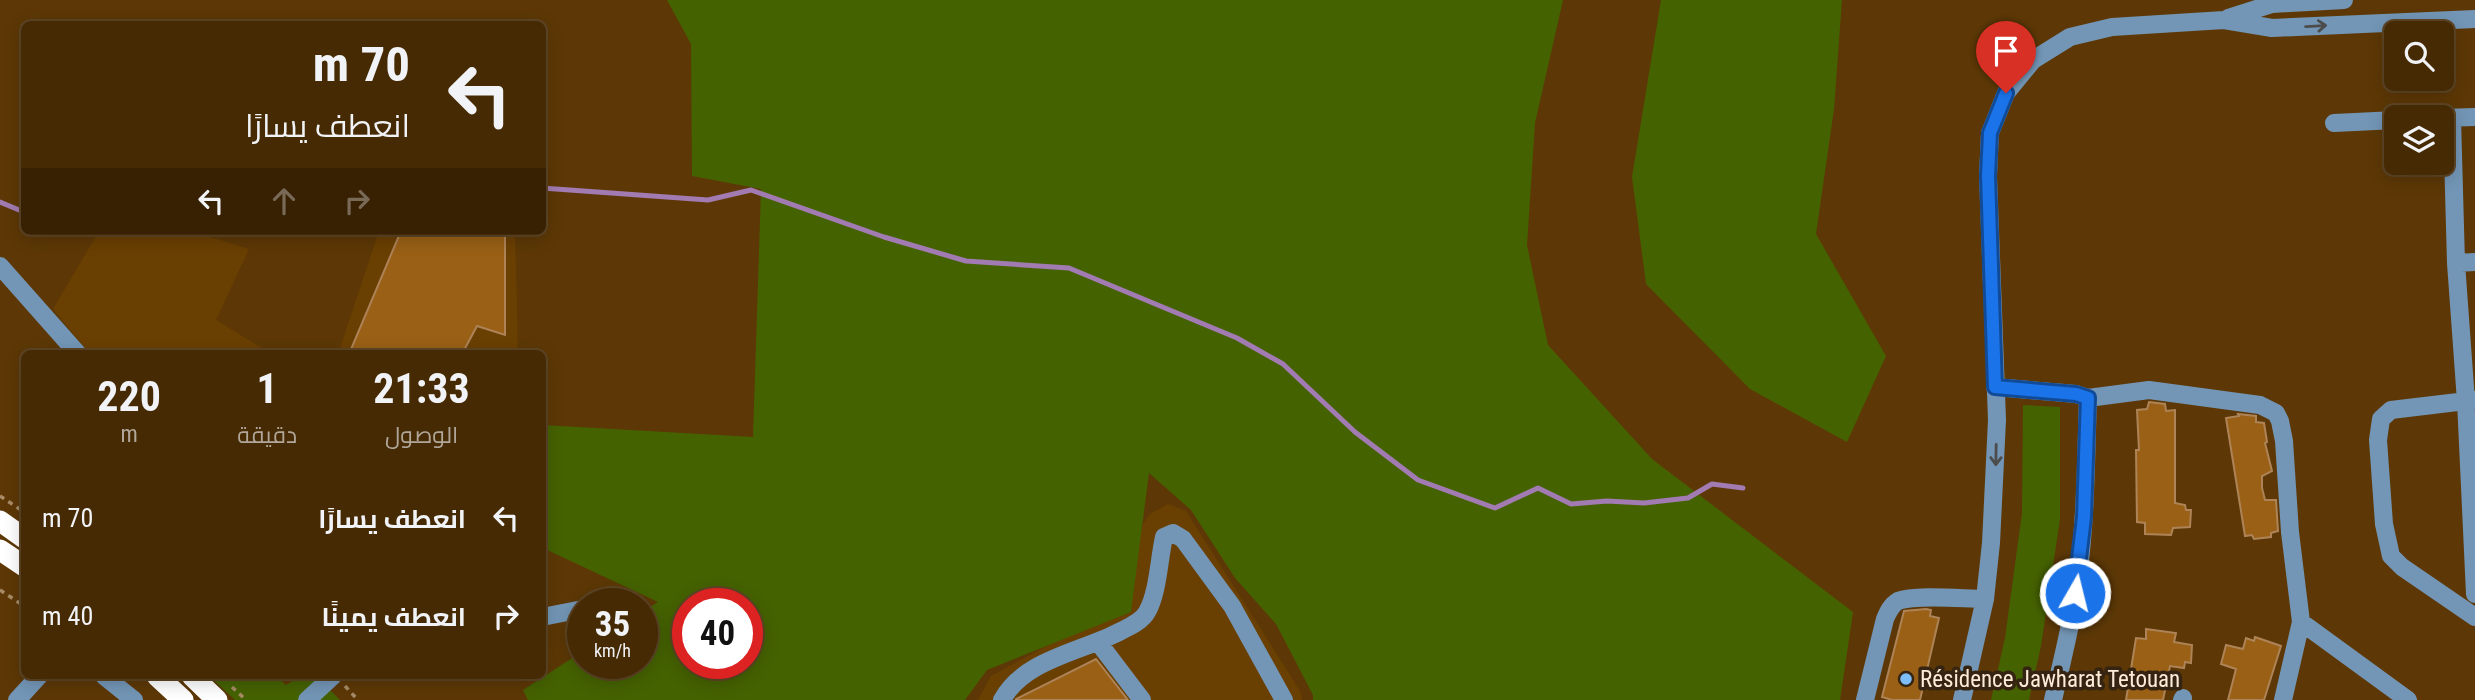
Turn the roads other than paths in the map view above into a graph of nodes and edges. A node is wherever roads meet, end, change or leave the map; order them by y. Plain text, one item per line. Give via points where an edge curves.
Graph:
1 (2344, 0) edge
2 (2271, 2) edge
3 (2475, 19) edge
4 (2224, 20) junction
5 (2272, 28) junction
6 (2475, 117) edge
7 (2454, 118) edge
8 (2384, 120) edge
9 (2334, 122) dead end
10 (2450, 175) edge
11 (2475, 262) edge
12 (2456, 263) junction
13 (0, 266) edge
14 (74, 350) edge
15 (1995, 387) junction
16 (2088, 398) junction
17 (2470, 401) edge
18 (0, 521) edge
19 (21, 536) edge
20 (2474, 543) edge
21 (0, 550) edge
22 (21, 564) edge
23 (2475, 594) edge
24 (1985, 599) junction
25 (567, 612) edge
26 (546, 616) edge
27 (2475, 617) edge
28 (2301, 622) junction
29 (1098, 642) junction
30 (36, 679) edge
31 (108, 679) edge
32 (160, 679) edge
33 (195, 679) edge
34 (329, 679) edge
35 (18, 700) edge
36 (134, 700) edge
37 (183, 700) edge
38 (217, 700) edge
39 (307, 700) edge
40 (1002, 700) edge
41 (1142, 700) edge
42 (1284, 700) edge
43 (1865, 700) edge
44 (1962, 700) edge
45 (2053, 700) edge
46 (2283, 700) edge
47 (2408, 700) edge

1 - 2 street
2 - 4 street
2 - 5 street
5 -> 3 street
4 - 5 street
4 - 15 street via 2112,27 2070,37 2034,60 2006,93 1990,133 1988,176
6 - 7 street
8 - 9 street
10 - 12 street
11 - 12 street
12 - 17 street
13 - 14 street
15 - 16 street
15 -> 24 street via 1996,475
16 - 28 street via 2148,390 2260,405 2276,413 2284,441
16 - 45 street via 2079,572
17 - 20 street
17 - 27 street via 2391,410 2381,419 2378,440 2391,556
18 - 19 highway
20 - 23 street
21 - 22 highway
24 - 43 street via 1897,602 1885,619
24 - 44 street
25 - 26 street
28 - 46 street
28 - 47 street
29 - 40 street via 1022,674
29 - 41 street
29 - 42 street via 1146,613 1164,537 1172,533 1190,547 1232,606
30 - 35 street
31 - 36 street
32 - 37 highway
33 - 38 highway
34 - 39 street

